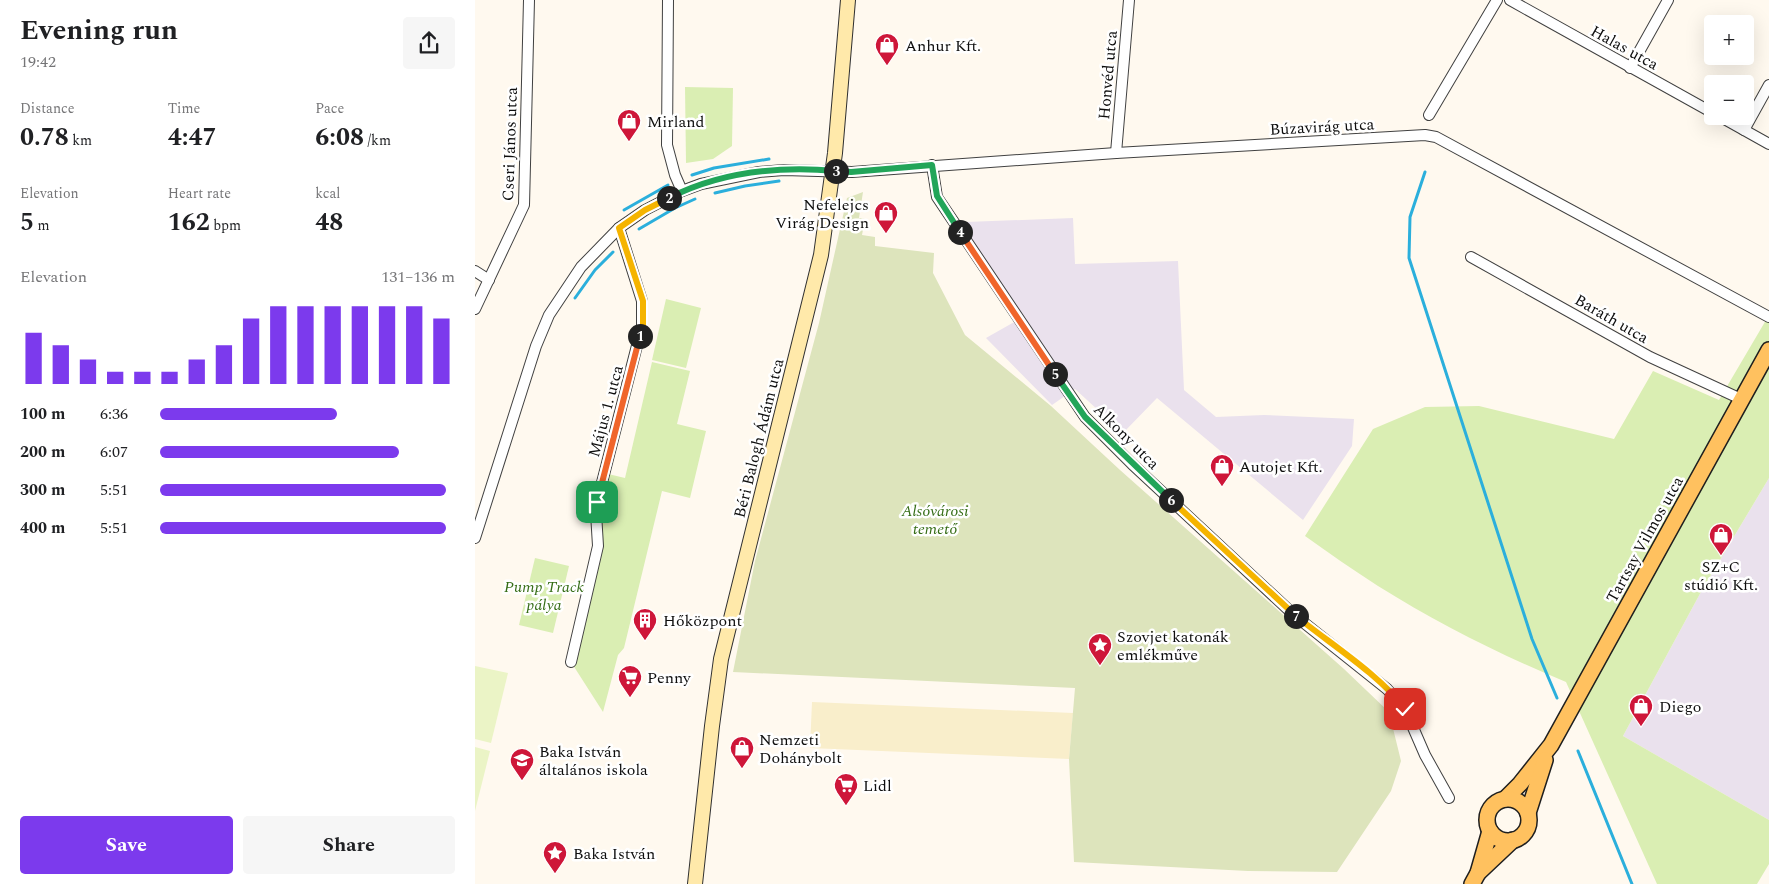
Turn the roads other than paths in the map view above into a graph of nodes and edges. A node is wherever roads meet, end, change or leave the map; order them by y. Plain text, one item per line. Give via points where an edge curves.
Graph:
1 (529, 0) edge
2 (668, 0) edge
3 (848, 0) edge
4 (1129, 0) edge
5 (1497, 0) edge
6 (1510, 0) edge
7 (1668, 0) edge
8 (1524, 4) edge
9 (1630, 68) junction
10 (1769, 85) edge
11 (1704, 108) edge
12 (1429, 115) dead end
13 (1735, 125) edge
14 (1744, 130) junction
15 (1769, 144) edge
16 (1117, 153) junction
17 (932, 165) junction
18 (833, 170) junction
19 (682, 191) junction
20 (619, 228) junction
21 (1471, 257) dead end
22 (475, 271) edge
23 (489, 280) junction
24 (475, 309) edge
25 (1769, 317) edge
26 (1769, 350) edge
27 (1741, 399) junction
28 (475, 538) edge
29 (571, 662) dead end
30 (1551, 745) junction
31 (1449, 798) dead end
32 (1505, 799) junction
33 (1528, 813) junction
34 (1490, 831) junction
35 (1513, 840) junction
36 (1475, 879) edge
37 (695, 884) edge

1 - 23 street, Cseri János utca via 524,206
2 - 19 street via 667,145
3 - 18 street, Béri Balogh Ádám utca
4 - 16 street, Honvéd utca
5 - 12 street
6 - 8 street, Halas utca
7 - 9 street
8 - 9 street, Halas utca
9 - 11 street, Halas utca
10 - 14 street
13 - 14 street
14 - 15 street
16 - 17 street, Búzavirág utca
16 - 25 street, Búzavirág utca via 1436,137
17 - 18 street, Búzavirág utca via 851,172
17 - 31 street, Alkony utca via 937,196 1085,417 1293,614 1387,689 1405,709
18 - 19 street via 759,172
18 - 37 street, Béri Balogh Ádám utca via 821,255 721,659
19 - 20 street
20 - 28 street via 581,267 549,315 536,346
20 - 29 street, Május 1. utca via 643,301 643,326 597,502 598,546
21 - 27 street, Baráth utca via 1650,357
22 - 23 street
23 - 24 street, Cseri János utca
26 - 27 main road, Tartsay Vilmos utca
27 - 30 main road, Tartsay Vilmos utca
30 - 32 main road
30 - 33 main road
32 - 33 main road via 1521,803
32 - 34 main road via 1496,802 1489,811
33 - 35 main road via 1527,827
34 - 35 main road via 1502,840
34 - 36 main road
35 - 36 main road

